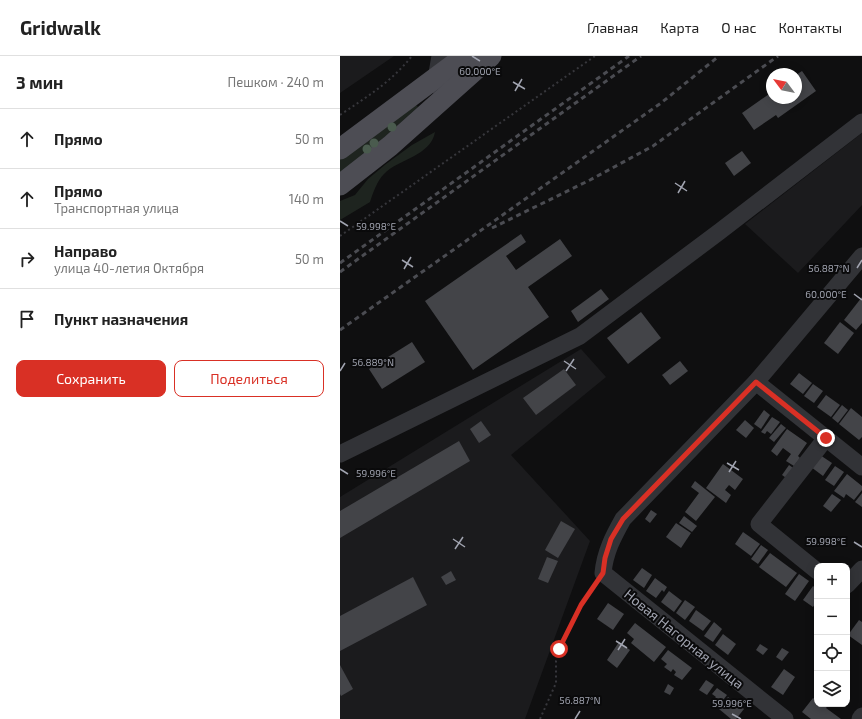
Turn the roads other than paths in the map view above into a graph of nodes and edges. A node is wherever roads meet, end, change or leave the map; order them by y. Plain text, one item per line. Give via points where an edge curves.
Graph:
1 (465, 56) edge
2 (491, 56) edge
3 (439, 66) edge
4 (430, 111) junction
5 (862, 122) edge
6 (340, 149) edge
7 (340, 185) edge
8 (859, 264) edge
9 (756, 382) junction
10 (826, 438) junction
11 (340, 454) edge
12 (862, 467) edge
13 (814, 569) edge
14 (862, 569) edge
15 (850, 582) edge
16 (862, 716) edge
17 (785, 719) edge
18 (860, 719) edge

1 - 3 main road
2 - 4 main road
3 - 4 street
3 - 6 main road
4 - 7 main road
5 - 11 street via 580,336
8 - 9 street
9 - 10 street
9 - 17 street, Новая Нагорная улица via 623,519 611,539 603,573
10 - 12 street
10 - 13 street via 759,524
14 - 15 street
16 - 18 street

